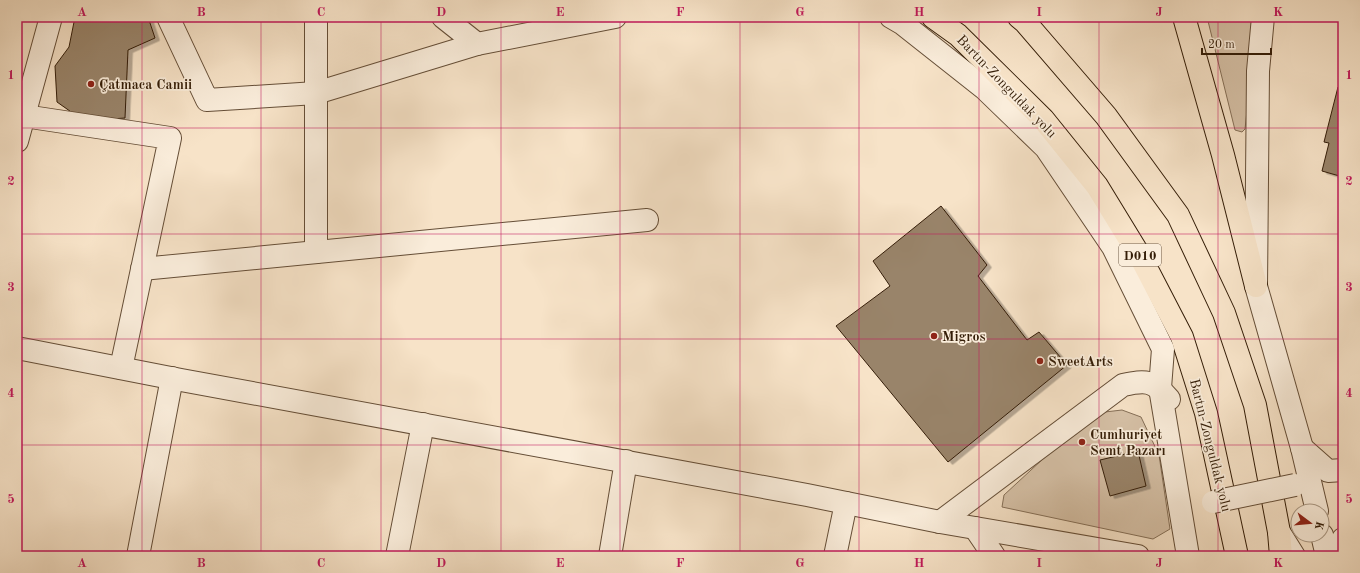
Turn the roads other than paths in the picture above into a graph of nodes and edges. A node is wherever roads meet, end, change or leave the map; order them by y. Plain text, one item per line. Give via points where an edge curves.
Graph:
1 (51, 17) edge
2 (168, 17) edge
3 (316, 17) edge
4 (442, 17) edge
5 (616, 17) edge
6 (892, 17) edge
7 (933, 17) edge
8 (1019, 17) edge
9 (1184, 17) edge
10 (1263, 17) edge
11 (477, 44) junction
12 (316, 93) junction
13 (24, 116) junction
14 (17, 141) edge
15 (647, 220) dead end
16 (316, 252) junction
17 (142, 269) junction
18 (1256, 286) junction
19 (17, 348) edge
20 (121, 368) junction
21 (172, 378) junction
22 (1160, 388) junction
23 (423, 424) junction
24 (1302, 448) junction
25 (626, 461) junction
26 (1343, 470) edge
27 (1295, 485) dead end
28 (846, 502) junction
29 (1213, 502) dead end
30 (1315, 503) edge
31 (940, 522) junction
32 (975, 528) junction
33 (1279, 532) junction
34 (1343, 539) edge
35 (1324, 543) edge
36 (138, 556) edge
37 (397, 556) edge
38 (610, 556) edge
39 (835, 556) edge
40 (994, 556) edge
41 (1138, 556) edge
42 (1188, 556) edge
43 (1201, 556) edge
44 (1237, 556) edge
45 (1281, 556) edge
46 (1294, 556) edge
47 (1327, 556) edge
48 (1338, 556) edge

1 - 13 street
2 - 12 street via 207,100
3 - 12 street
4 - 11 street
5 - 11 street
6 - 22 street via 984,88 1046,148 1114,247 1163,349
7 - 44 main road, Bartın-Zonguldak yolu / D010 via 958,35 1043,119 1097,186 1141,258 1182,337 1206,413
8 - 33 main road via 1106,116 1178,215 1224,313 1255,405
9 - 18 main road
10 - 18 street via 1258,70
11 - 12 street
12 - 16 street
13 - 14 street
13 - 17 street via 170,138
15 - 16 street
16 - 17 street
17 - 20 street
18 - 24 street
19 - 20 street
20 - 21 street
21 - 23 street
21 - 36 street
22 - 31 street via 1144,381 1123,385
22 - 42 street
22 - 43 street via 1174,406
23 - 25 street
23 - 37 street
24 - 26 street via 1328,471
24 - 30 street
25 - 28 street
25 - 38 street
27 - 29 street, bridge
28 - 31 street
28 - 39 street
31 - 32 street
32 - 40 street
32 - 41 street
33 - 45 main road
33 - 46 street
34 - 48 street
35 - 47 street

